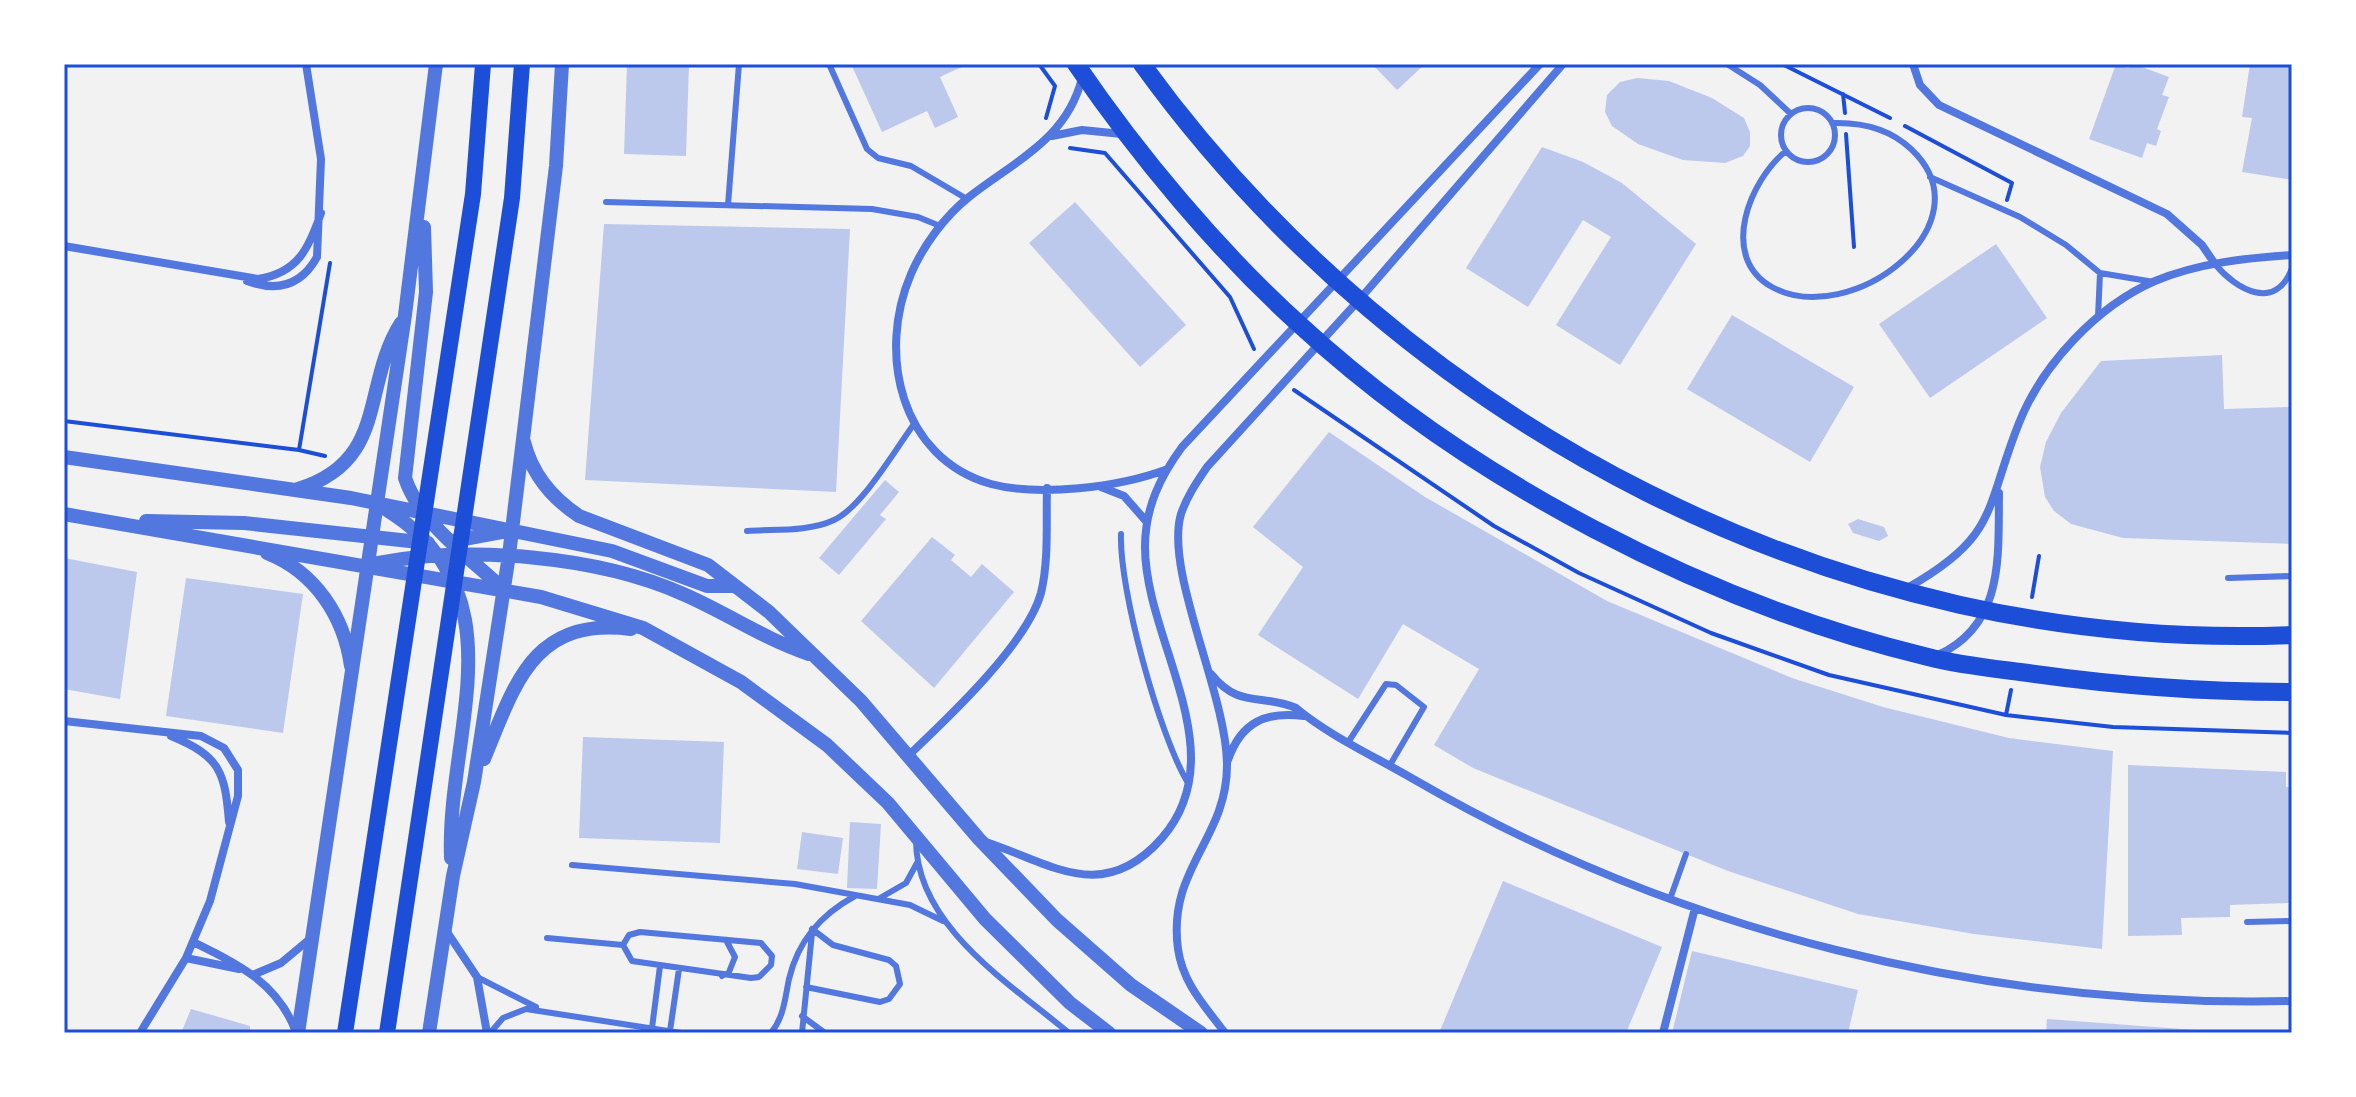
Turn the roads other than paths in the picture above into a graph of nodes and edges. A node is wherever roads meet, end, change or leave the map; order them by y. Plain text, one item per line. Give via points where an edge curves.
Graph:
1 (306, 64) edge
2 (436, 64) edge
3 (483, 64) edge
4 (522, 64) edge
5 (562, 64) edge
6 (739, 64) edge
7 (829, 64) edge
8 (1142, 64) edge
9 (1540, 64) edge
10 (1563, 64) edge
11 (1727, 64) edge
12 (1913, 64) edge
13 (1079, 69) edge
14 (1791, 114) junction
15 (1832, 123) junction
16 (1130, 135) junction
17 (1052, 137) junction
18 (1786, 151) junction
19 (1930, 177) junction
20 (967, 199) junction
21 (606, 202) dead end
22 (728, 205) junction
23 (421, 208) junction
24 (321, 213) junction
25 (940, 226) junction
26 (64, 246) edge
27 (2292, 255) edge
28 (2215, 264) junction
29 (2292, 268) edge
30 (2100, 273) junction
31 (236, 277) junction
32 (1336, 282) junction
33 (2154, 282) junction
34 (1359, 300) junction
35 (405, 315) junction
36 (2098, 317) junction
37 (1297, 323) junction
38 (1319, 342) junction
39 (914, 424) junction
40 (522, 437) junction
41 (64, 457) edge
42 (1166, 469) junction
43 (1093, 485) junction
44 (1047, 488) junction
45 (1999, 488) junction
46 (295, 490) junction
47 (377, 504) junction
48 (64, 514) edge
49 (426, 514) junction
50 (1146, 521) junction
51 (114, 522) junction
52 (511, 529) junction
53 (747, 531) dead end
54 (1121, 534) dead end
55 (372, 537) junction
56 (454, 541) junction
57 (426, 543) junction
58 (244, 546) junction
59 (509, 555) junction
60 (439, 556) junction
61 (468, 557) junction
62 (369, 565) junction
63 (2292, 576) edge
64 (2228, 578) dead end
65 (454, 580) junction
66 (733, 586) junction
67 (503, 590) junction
68 (1901, 591) junction
69 (1987, 612) junction
70 (656, 635) junction
71 (2292, 635) edge
72 (813, 655) junction
73 (1931, 658) junction
74 (1211, 674) junction
75 (351, 689) junction
76 (2292, 692) edge
77 (1305, 716) junction
78 (64, 721) edge
79 (165, 734) junction
80 (1349, 741) junction
81 (909, 755) junction
82 (1227, 762) junction
83 (1390, 765) junction
84 (474, 782) junction
85 (1189, 785) junction
86 (230, 831) junction
87 (916, 835) junction
88 (979, 839) junction
89 (1686, 854) dead end
90 (917, 863) junction
91 (572, 865) dead end
92 (453, 876) junction
93 (855, 896) junction
94 (877, 899) junction
95 (1670, 899) junction
96 (1695, 908) junction
97 (943, 921) junction
98 (2292, 921) edge
99 (2247, 922) dead end
100 (445, 929) junction
101 (812, 929) junction
102 (313, 936) junction
103 (547, 938) dead end
104 (724, 939) junction
105 (193, 942) junction
106 (623, 945) junction
107 (186, 958) junction
108 (660, 966) junction
109 (679, 969) junction
110 (243, 970) junction
111 (255, 974) junction
112 (722, 976) junction
113 (477, 977) junction
114 (806, 987) junction
115 (2292, 1001) edge
116 (539, 1009) junction
117 (801, 1015) junction
118 (652, 1028) junction
119 (670, 1031) junction
120 (1067, 1032) edge
121 (140, 1033) edge
122 (297, 1033) edge
123 (345, 1033) edge
124 (387, 1033) edge
125 (429, 1033) edge
126 (489, 1033) edge
127 (681, 1033) edge
128 (771, 1033) edge
129 (802, 1033) edge
130 (825, 1033) edge
131 (1109, 1033) edge
132 (1201, 1033) edge
133 (1225, 1033) edge
134 (1663, 1033) edge

1 - 24 street via 319,133
2 - 23 street
3 - 123 main road via 473,194
4 - 124 main road via 512,198
5 - 40 street via 556,166
6 - 22 lane
7 - 20 lane via 867,149 878,158 911,166
8 - 32 main road via 1206,148
9 - 32 street
10 - 34 street
11 - 14 lane
12 - 28 street via 1920,85 1939,105 2167,214 2194,236
13 - 16 main road
13 - 17 street via 1072,108
14 - 15 lane via 1814,108
14 - 18 lane via 1781,135
15 - 18 lane via 1832,146 1821,158 1806,162
15 - 19 lane via 1872,126 1896,137 1916,154
16 - 17 street via 1082,130
16 - 37 main road via 1207,229
17 - 20 street
18 - 19 lane via 1752,192 1746,243 1762,280 1800,296 1828,297 1859,289 1901,263 1927,229 1933,203
19 - 30 lane via 2020,217
20 - 25 street
21 - 22 lane
22 - 25 lane via 872,209
23 - 35 street
23 - 49 street via 426,292 405,478
24 - 31 street via 296,264 272,277
24 - 31 street via 320,243 310,270 286,286 272,288
25 - 39 street via 911,274 896,328 897,378
26 - 31 street
27 - 28 street
28 - 29 lane via 2227,279 2255,294 2281,284
28 - 33 street
30 - 33 lane
30 - 36 lane
32 - 34 main road
32 - 37 street
33 - 36 street
34 - 38 street
34 - 68 main road via 1497,406 1600,470 1708,523
35 - 46 street via 386,353 366,432 347,461 323,479
35 - 47 street
36 - 45 street via 2038,386 2007,453
37 - 38 main road
37 - 42 street
38 - 73 main road via 1467,453 1616,540 1763,606
38 - 74 street via 1207,467 1180,517 1182,571
39 - 44 street via 941,456 964,472 991,484
39 - 53 lane via 836,519
40 - 52 street
40 - 66 street via 540,481 564,506 708,565
41 - 46 street
42 - 43 street via 1130,481
42 - 50 street
43 - 44 street
43 - 50 street via 1124,496
44 - 81 street via 1044,575 1034,610 1015,642
45 - 68 street via 1982,525 1958,557
45 - 69 street via 1997,580
46 - 47 street
47 - 49 street
47 - 55 street
47 - 57 street
48 - 51 street
49 - 52 street
49 - 56 street
50 - 85 street via 1148,576 1190,741
51 - 55 street via 204,520
51 - 58 street
52 - 56 street
52 - 59 street
52 - 66 street via 633,557 707,586
54 - 85 lane via 1127,593 1164,730
55 - 57 street
55 - 62 street
56 - 57 street
56 - 61 street
57 - 60 street
58 - 62 street
58 - 75 street via 291,565 327,601 346,643
59 - 61 street
59 - 67 street
59 - 72 street via 562,561 679,592 766,639
60 - 61 street
60 - 62 street
60 - 65 street
61 - 67 street
62 - 65 street
62 - 75 street
63 - 64 lane
65 - 67 street
65 - 92 street via 466,616 471,660 451,822
66 - 72 street
67 - 70 street via 615,618
67 - 84 street
68 - 69 main road
69 - 71 main road via 2180,633
69 - 73 street via 1963,640
70 - 84 street via 605,628 571,635 540,652 511,689
70 - 87 street via 794,718 859,773
72 - 81 street
73 - 76 main road via 2204,692
74 - 77 street via 1222,689 1239,698 1285,704
74 - 82 street
75 - 102 street
77 - 80 street
77 - 82 street via 1260,718 1240,734
78 - 79 street
79 - 86 street via 215,762 225,783
79 - 86 street via 214,741 232,758 239,783
80 - 83 street
80 - 83 lane via 1386,684 1396,685 1424,707
81 - 88 street
82 - 133 street via 1220,813 1182,887 1177,918 1178,949 1189,985
83 - 95 street via 1530,843
84 - 92 street
85 - 88 street via 1171,828 1116,871 1074,876
86 - 105 street
87 - 90 lane
87 - 131 street via 985,919
88 - 132 street via 1091,950
89 - 95 lane
90 - 94 lane via 906,883
90 - 97 lane via 922,885
91 - 93 lane via 765,880
92 - 100 street
93 - 94 lane
93 - 101 lane
94 - 97 lane via 910,905
95 - 96 street
96 - 115 street via 1826,948 1987,980 2125,996
96 - 134 street
97 - 120 lane
98 - 99 lane
100 - 113 street
100 - 125 street
101 - 114 lane
101 - 114 lane via 833,945 889,960 900,984 880,1002
101 - 128 lane via 794,961 781,1020
102 - 111 street via 281,963
102 - 122 street
103 - 106 lane
104 - 106 lane via 640,932 629,935
104 - 112 lane via 735,957
104 - 112 lane via 761,943 772,956 767,972 759,977
105 - 107 street
105 - 110 street
106 - 108 lane via 632,961
107 - 110 street
107 - 121 street
108 - 109 lane
108 - 118 lane
109 - 112 lane
109 - 119 lane
110 - 111 street
111 - 122 street via 285,1008
113 - 116 lane
113 - 126 street
114 - 117 lane
116 - 118 lane
116 - 126 lane via 514,1011
117 - 129 lane
117 - 130 lane
118 - 119 lane
119 - 127 lane

